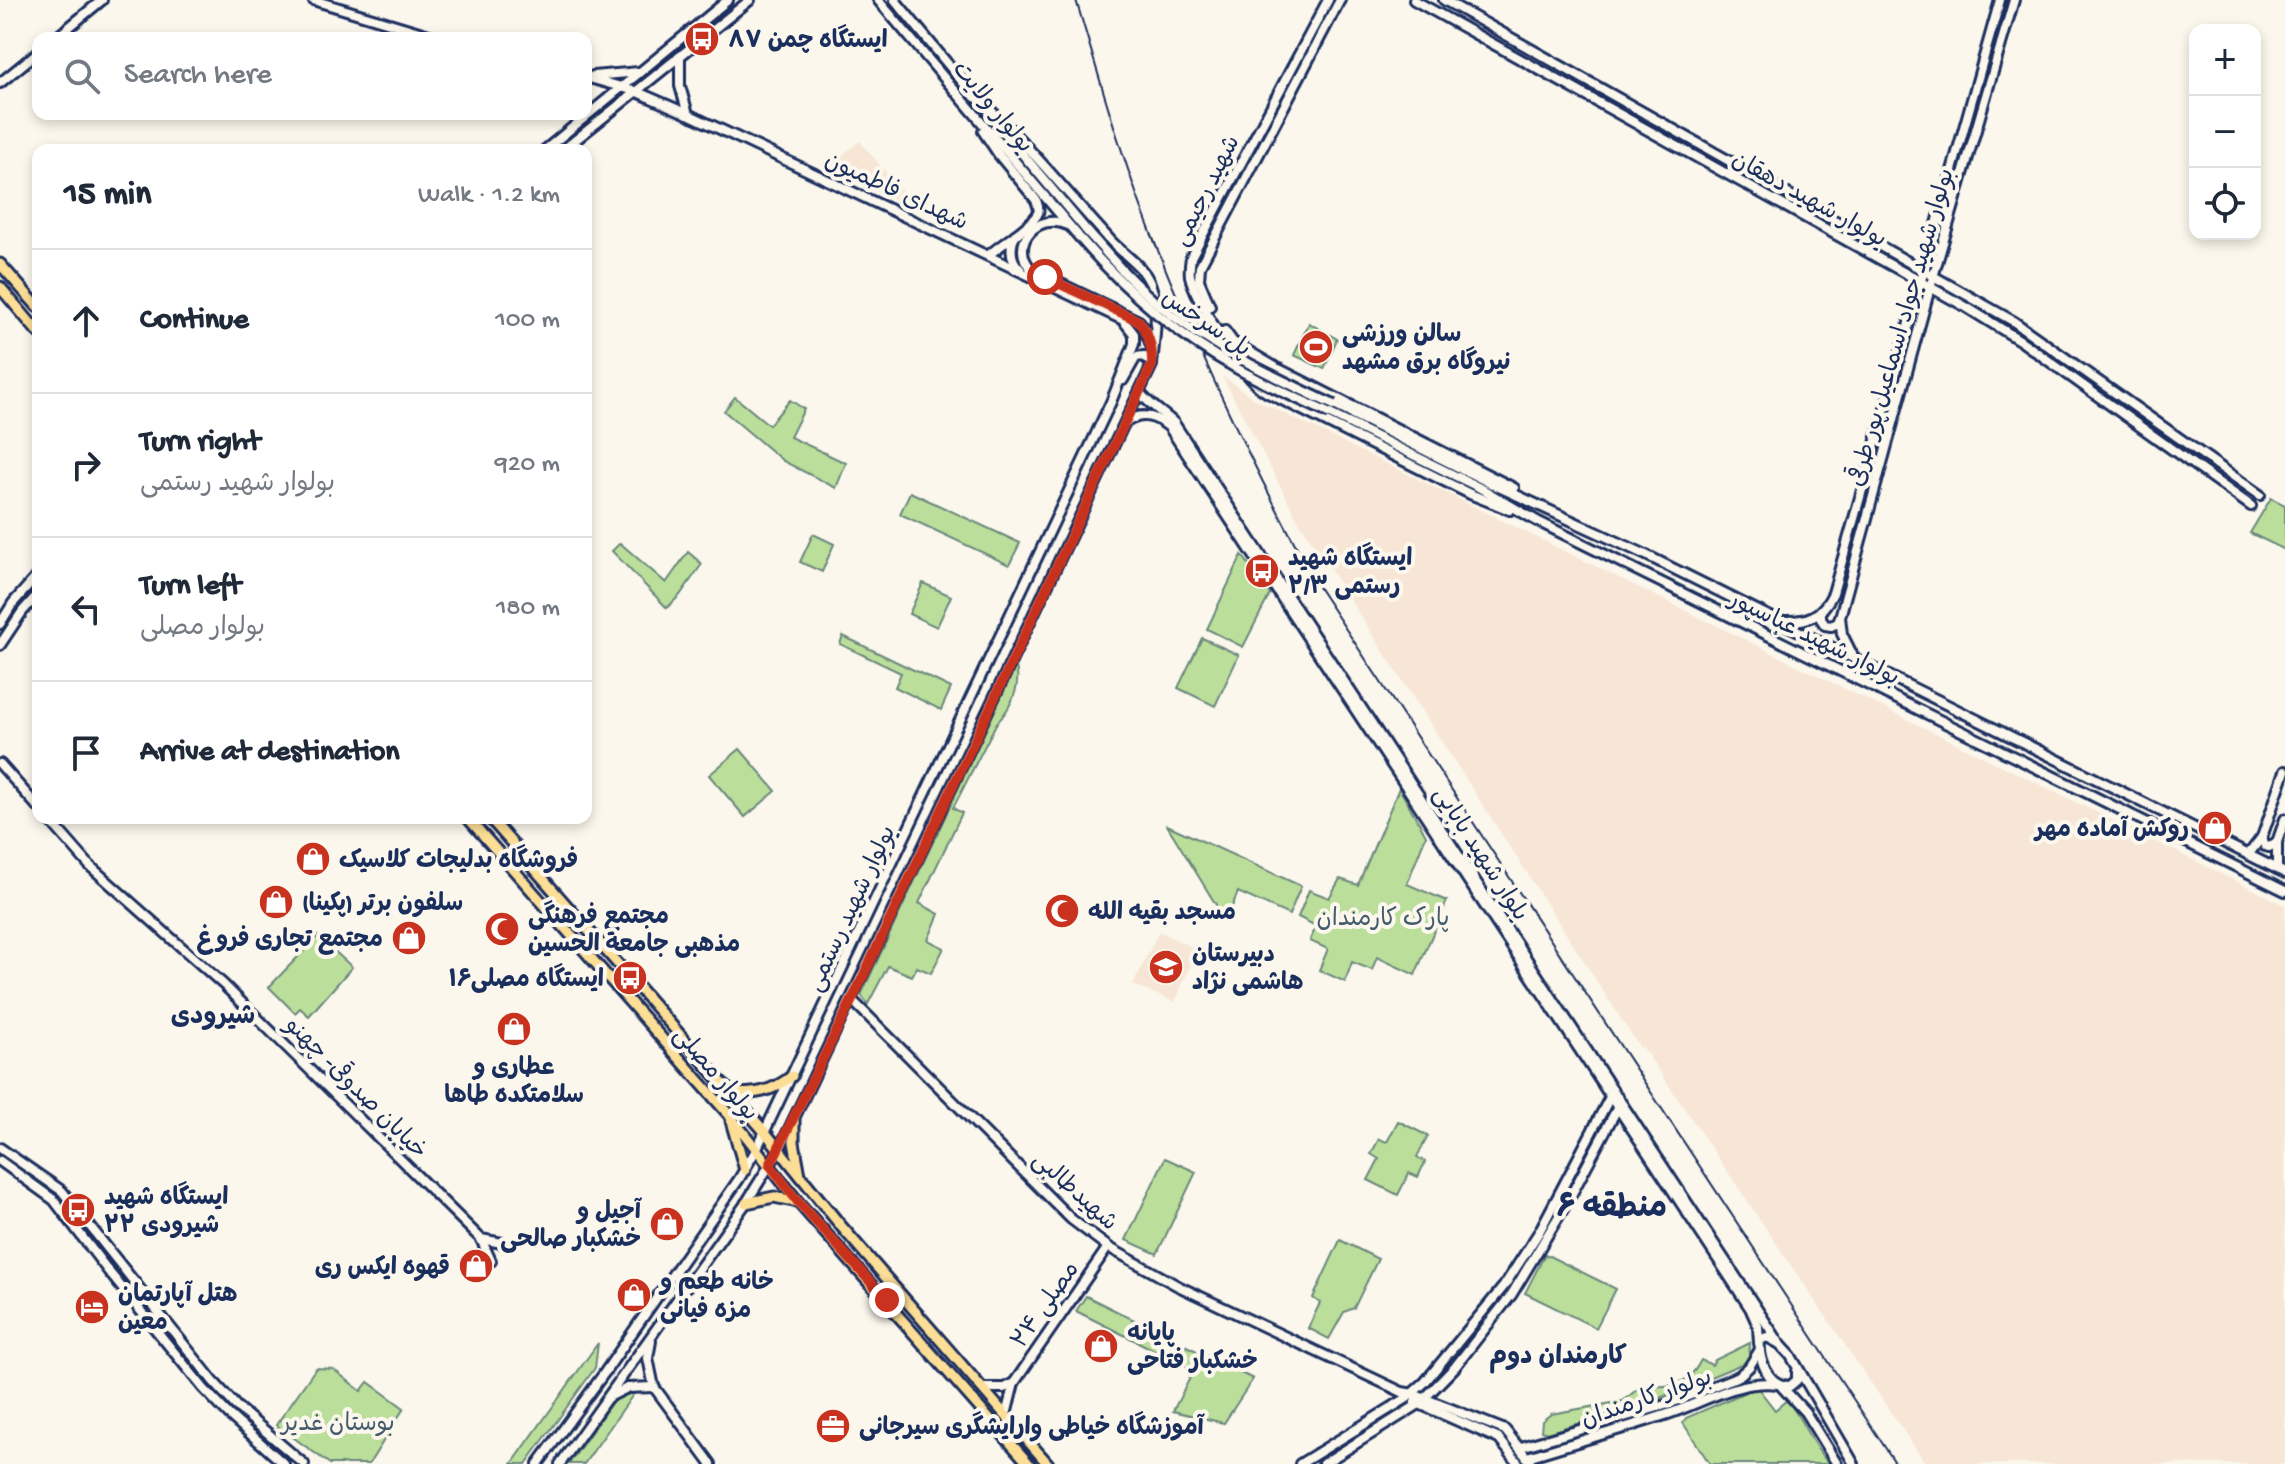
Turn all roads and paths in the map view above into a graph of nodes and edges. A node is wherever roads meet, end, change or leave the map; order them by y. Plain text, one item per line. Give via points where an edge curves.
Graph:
1 (102, 0) edge
2 (313, 0) edge
3 (728, 0) edge
4 (750, 0) edge
5 (878, 0) edge
6 (895, 0) edge
7 (1328, 0) edge
8 (1340, 0) edge
9 (1414, 0) edge
10 (1444, 0) edge
11 (2000, 0) edge
12 (2014, 0) edge
13 (63, 32) edge
14 (419, 32) edge
15 (32, 57) edge
16 (680, 57) junction
17 (640, 72) junction
18 (592, 76) edge
19 (592, 78) edge
20 (0, 83) edge
21 (619, 87) junction
22 (635, 91) junction
23 (973, 94) junction
24 (965, 103) junction
25 (592, 110) edge
26 (688, 114) junction
27 (581, 120) edge
28 (569, 130) junction
29 (576, 139) junction
30 (552, 144) edge
31 (570, 144) edge
32 (1225, 194) junction
33 (1235, 200) junction
34 (1070, 227) junction
35 (1016, 234) junction
36 (1083, 234) junction
37 (989, 255) junction
38 (2, 265) edge
39 (1924, 271) junction
40 (1023, 273) junction
41 (1933, 277) junction
42 (1920, 283) junction
43 (0, 287) edge
44 (1930, 288) junction
45 (32, 300) edge
46 (32, 325) edge
47 (1134, 334) joint
48 (1153, 353) junction
49 (1152, 365) junction
50 (1279, 369) junction
51 (1266, 392) junction
52 (1140, 393) junction
53 (1111, 402) junction
54 (1332, 409) junction
55 (1127, 421) junction
56 (2260, 495) dead end
57 (1542, 505) junction
58 (2251, 506) dead end
59 (1537, 521) junction
60 (32, 582) edge
61 (32, 601) edge
62 (1821, 613) junction
63 (1840, 617) junction
64 (1778, 621) junction
65 (0, 624) edge
66 (0, 645) edge
67 (1857, 662) junction
68 (0, 764) edge
69 (2285, 771) edge
70 (32, 800) edge
71 (2285, 819) edge
72 (53, 824) edge
73 (473, 824) edge
74 (495, 824) edge
75 (2262, 837) junction
76 (2277, 842) junction
77 (2248, 855) junction
78 (2281, 871) edge
79 (2285, 891) edge
80 (852, 1000) junction
81 (671, 1025) junction
82 (660, 1037) junction
83 (792, 1076) junction
84 (729, 1093) junction
85 (1617, 1100) junction
86 (731, 1117) junction
87 (794, 1120) junction
88 (765, 1132) junction
89 (0, 1148) edge
90 (756, 1150) junction
91 (779, 1150) junction
92 (0, 1161) edge
93 (770, 1165) junction
94 (745, 1170) junction
95 (801, 1178) junction
96 (739, 1179) junction
97 (753, 1193) junction
98 (798, 1202) junction
99 (746, 1203) junction
100 (481, 1239) junction
101 (502, 1243) dead end
102 (1108, 1247) junction
103 (491, 1261) dead end
104 (1504, 1286) junction
105 (1512, 1294) junction
106 (653, 1335) junction
107 (1780, 1344) junction
108 (1759, 1347) junction
109 (1797, 1371) junction
110 (1014, 1383) junction
111 (1780, 1385) junction
112 (654, 1387) junction
113 (983, 1388) junction
114 (1407, 1395) junction
115 (608, 1397) junction
116 (1423, 1402) junction
117 (1006, 1415) junction
118 (1521, 1447) junction
119 (1530, 1460) edge
120 (284, 1464) edge
121 (304, 1464) edge
122 (538, 1464) edge
123 (560, 1464) edge
124 (711, 1464) edge
125 (1029, 1464) edge
126 (1048, 1464) edge
127 (1300, 1464) edge
128 (1323, 1464) edge
129 (1519, 1464) edge
130 (1837, 1464) edge
131 (1854, 1464) edge

1 - 13 main road
2 - 14 main road
3 - 17 main road
4 - 16 main road
5 - 24 main road, بولوار ولایت
6 - 23 main road, بولوار ولایت
7 - 32 main road, شهید رحیمی
8 - 33 main road, شهید رحیمی
9 - 42 main road, بولوار شهید دهقان
10 - 39 main road, بولوار شهید دهقان
11 - 39 main road, بولوار شهید جواد اسماعیل پور طرقی
12 - 41 main road, بولوار شهید جواد اسماعیل پور طرقی
15 - 20 main road
16 - 22 main road
16 - 26 main road via 680,86
17 - 18 main road
17 - 21 main road
19 - 21 main road
21 - 22 main road, شهدای فاطمیون
21 - 25 main road
22 - 26 main road, شهدای فاطمیون
22 - 29 main road
23 - 36 main road, بولوار ولایت
23 - 48 main road, بولوار شهید رستمی via 1141,269 1154,299
24 - 34 main road, بولوار ولایت
24 - 35 main road via 1036,200 1038,213
26 - 37 main road, شهدای فاطمیون
27 - 28 main road
28 - 29 main road
28 - 30 main road
29 - 31 main road
32 - 33 main road
32 - 51 main road, شهید رحیمی via 1191,257 1191,279 1243,369
33 - 50 main road, شهید رحیمی via 1200,266 1199,280 1233,342
34 - 36 main road, بولوار ولایت
34 - 48 main road via 1055,221 1039,225 1021,247 1024,262 1139,321
35 - 37 main road
35 - 40 main road via 1012,258
36 - 54 main road, پل سرخس, bridge via 1127,289 1169,325 1238,369
37 - 40 main road, شهدای فاطمیون
38 - 45 main road
39 - 41 main road, بولوار شهید دهقان
39 - 42 main road, بولوار شهید جواد اسماعیل پور طرقی
40 - 47 main road, شهدای فاطمیون via 1123,320
41 - 44 main road, بولوار شهید جواد اسماعیل پور طرقی
41 - 56 main road, بولوار شهید دهقان via 2013,321
42 - 44 main road, بولوار شهید دهقان
42 - 62 main road, بولوار شهید جواد اسماعیل پور طرقی via 1833,593
43 - 46 main road
44 - 58 main road, بولوار شهید دهقان via 2021,341
44 - 63 main road, بولوار شهید جواد اسماعیل پور طرقی
47 - 53 main road, بولوار شهید رستمی
48 - 49 main road, بولوار شهید رستمی
49 - 52 main road, بولوار شهید رستمی
49 - 53 main road via 1148,357 1136,357
50 - 51 main road via 1264,374
50 - 57 main road via 1492,474
51 - 59 main road via 1470,494
52 - 55 main road, بولوار شهید رستمی
52 - 85 main road, بلوار شهید بابایی via 1174,423
53 - 83 main road, بولوار شهید رستمی
54 - 57 main road, بولوار شهید عباسپور
54 - 59 main road, بولوار شهید عباسپور
55 - 80 main road, بولوار شهید رستمی
55 - 85 main road, بلوار شهید بابایی via 1146,416 1169,427
57 - 64 main road, بولوار شهید عباسپور
59 - 79 main road, بولوار شهید عباسپور
60 - 65 main road
61 - 66 main road
62 - 63 main road via 1825,625 1838,623
62 - 64 main road via 1807,620
63 - 67 main road via 1842,634
64 - 67 main road, بولوار شهید عباسپور
67 - 77 main road, بولوار شهید عباسپور
68 - 70 main road
69 - 75 main road
71 - 76 main road
72 - 100 main road, خیابان صدوقی- چهنو via 90,866 224,985
73 - 82 main road, بولوار مصلی
74 - 81 main road, بولوار مصلی
75 - 76 main road via 2265,846
75 - 77 main road
76 - 78 main road
77 - 78 main road, بولوار شهید عباسپور
80 - 87 main road, بولوار شهید رستمی
80 - 102 main road, شهیدطالبی via 1071,1219
81 - 82 main road
81 - 84 main road, بولوار مصلی
82 - 86 main road, بولوار مصلی
83 - 84 main road via 757,1094
83 - 88 main road, بولوار شهید رستمی
84 - 88 main road, بولوار مصلی
85 - 104 main road
85 - 105 main road via 1568,1201
85 - 107 main road, بلوار شهید بابایی
85 - 108 main road, بلوار شهید بابایی via 1750,1308
86 - 90 main road, بولوار مصلی
86 - 94 main road
87 - 91 main road, بولوار شهید رستمی
87 - 95 main road
88 - 90 main road, بولوار شهید رستمی
88 - 91 main road, بولوار مصلی
89 - 121 main road via 62,1191 213,1381
90 - 93 main road, بولوار مصلی
90 - 94 main road, بولوار شهید رستمی
91 - 93 main road, بولوار شهید رستمی
91 - 95 main road, بولوار مصلی
92 - 120 main road via 54,1200 204,1389
93 - 97 main road, بولوار شهید رستمی
93 - 98 main road, بولوار مصلی
94 - 96 main road, بولوار شهید رستمی
95 - 113 main road, بولوار مصلی
96 - 97 main road
96 - 122 main road, بولوار شهید رستمی
97 - 99 main road, بولوار شهید رستمی
98 - 99 main road via 774,1197
98 - 125 main road, بولوار مصلی
99 - 106 main road, بولوار شهید رستمی
100 - 101 main road
100 - 103 main road
102 - 110 main road, مصلی ۲۴
102 - 114 main road, شهیدطالبی
104 - 105 main road
104 - 114 main road
105 - 116 main road
106 - 112 main road via 648,1358
106 - 115 main road, بولوار شهید رستمی
107 - 108 main road via 1767,1337
107 - 109 main road, بلوار شهید بابایی
108 - 111 main road, بلوار شهید بابایی via 1767,1373
108 - 118 main road, بولوار کارمندان via 1739,1376 1665,1405
109 - 111 main road via 1794,1383
109 - 131 main road
110 - 113 main road
110 - 117 main road
111 - 119 main road, بولوار کارمندان via 1743,1385
111 - 130 main road via 1805,1412
112 - 115 main road via 627,1388
112 - 124 main road
113 - 117 main road, بولوار مصلی
114 - 116 main road, شهیدطالبی
114 - 127 main road
115 - 123 main road, بولوار شهید رستمی
116 - 118 main road, شهیدطالبی via 1493,1423
116 - 128 main road
116 - 129 main road, شهیدطالبی via 1499,1439
117 - 126 main road, بولوار مصلی
118 - 119 main road, شهیدطالبی

